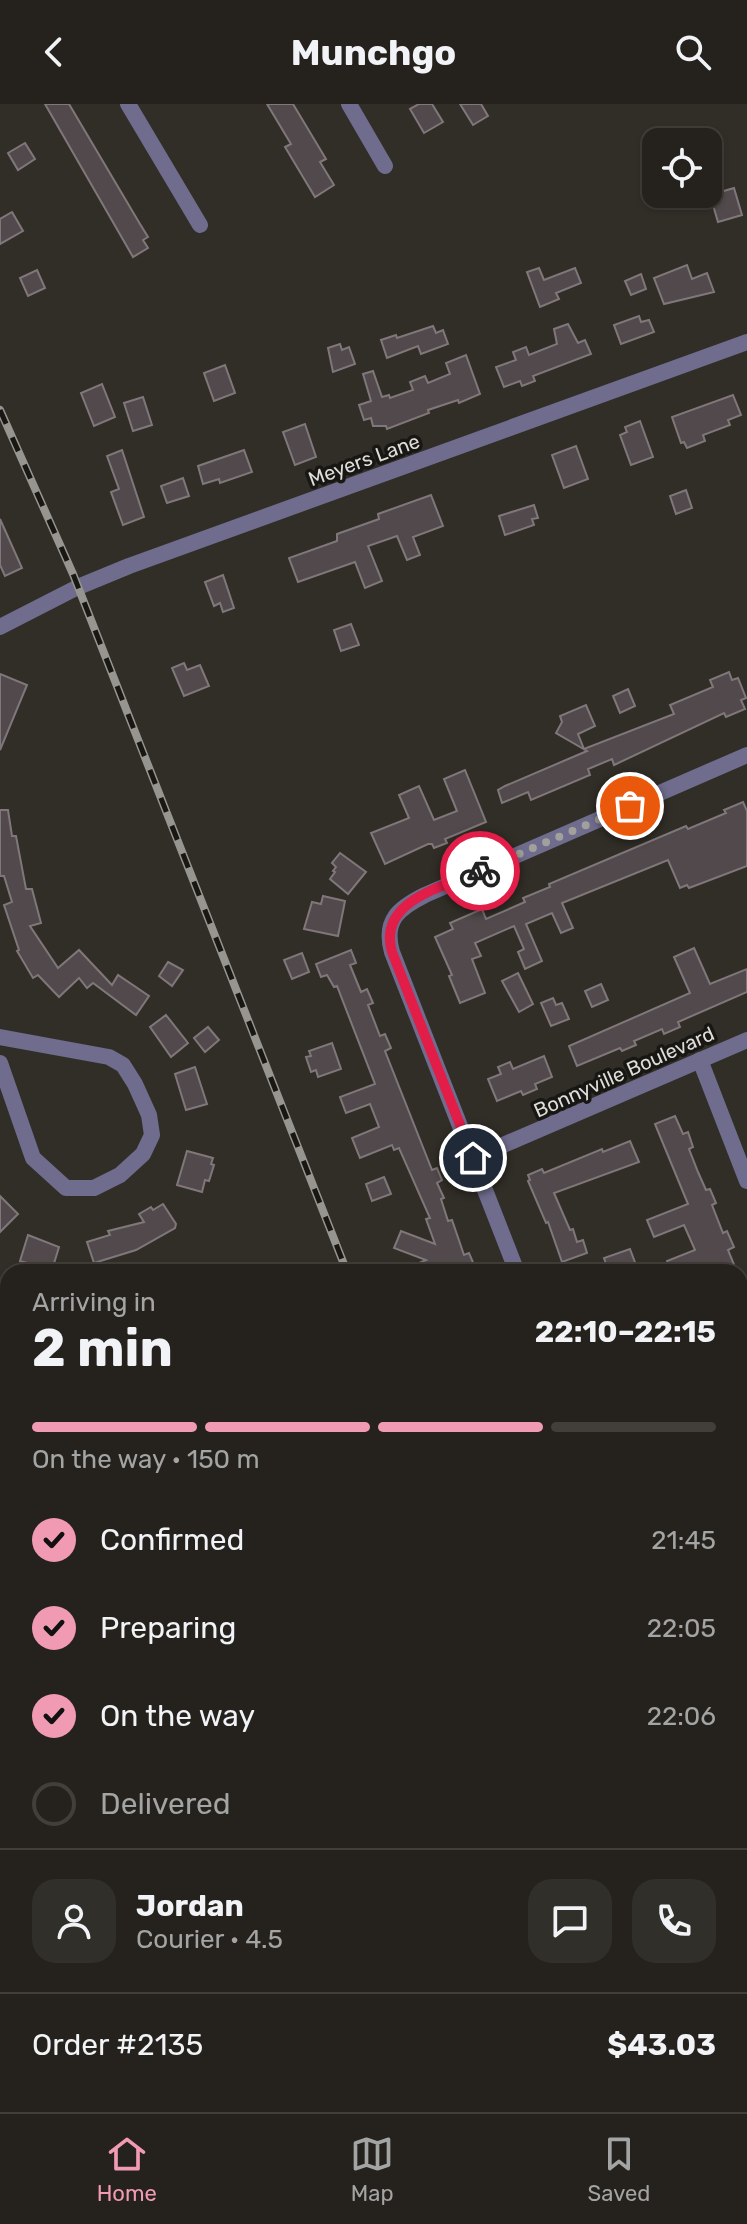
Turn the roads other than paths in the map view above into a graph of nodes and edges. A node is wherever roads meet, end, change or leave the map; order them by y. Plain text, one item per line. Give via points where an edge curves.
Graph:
1 (128, 104) edge
2 (349, 104) edge
3 (385, 166) dead end
4 (200, 225) dead end
5 (747, 342) edge
6 (0, 627) edge
7 (747, 755) edge
8 (0, 1037) edge
9 (747, 1040) edge
10 (700, 1060) junction
11 (0, 1063) edge
12 (473, 1158) junction
13 (747, 1181) edge
14 (514, 1264) edge

1 - 4 street
2 - 3 street
5 - 6 street, Meyers Lane via 129,566
7 - 12 street via 425,895 394,917 392,952
8 - 11 street via 109,1057 123,1065 149,1115 152,1135 143,1154 120,1175 94,1188 66,1188 33,1158
9 - 10 street, Bonnyville Boulevard
10 - 12 street, Bonnyville Boulevard
10 - 13 street
12 - 14 street

